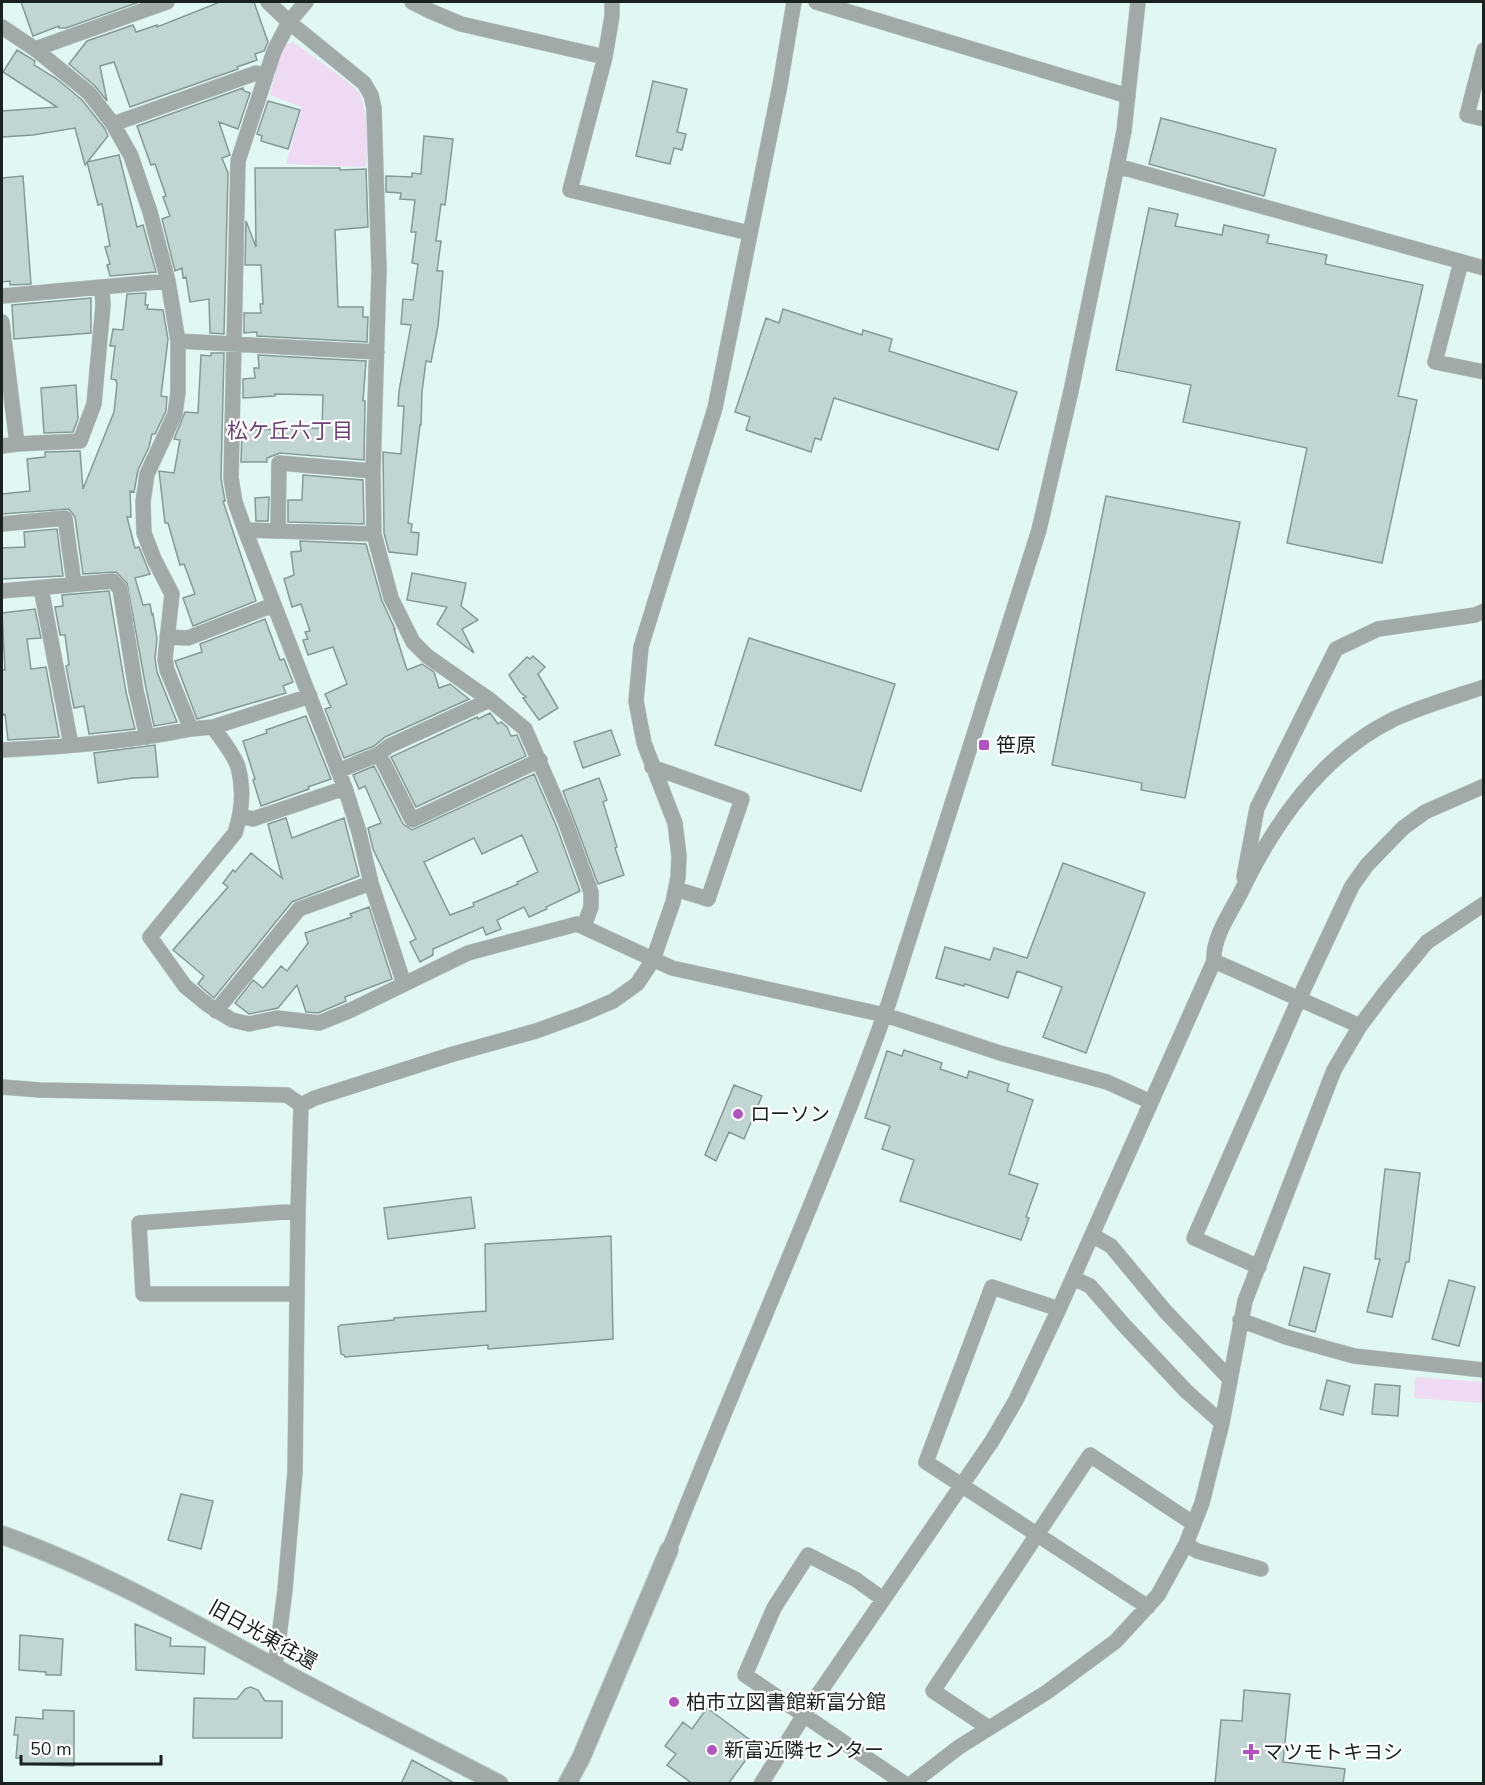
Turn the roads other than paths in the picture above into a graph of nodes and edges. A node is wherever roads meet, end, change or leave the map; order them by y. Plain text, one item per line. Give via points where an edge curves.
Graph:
1 (167, 2) edge
2 (268, 2) edge
3 (306, 2) edge
4 (412, 2) edge
5 (612, 2) edge
6 (794, 2) edge
7 (816, 2) edge
8 (1137, 2) edge
9 (289, 22) junction
10 (2, 27) edge
11 (35, 49) junction
12 (1484, 50) edge
13 (605, 57) junction
14 (265, 75) junction
15 (1128, 96) junction
16 (1484, 119) edge
17 (113, 124) junction
18 (1117, 166) junction
19 (749, 233) junction
20 (1461, 262) junction
21 (1484, 268) edge
22 (168, 281) junction
23 (102, 287) junction
24 (2, 296) edge
25 (2, 322) edge
26 (178, 341) junction
27 (233, 344) junction
28 (377, 352) junction
29 (1484, 372) edge
30 (17, 444) junction
31 (2, 446) edge
32 (373, 471) junction
33 (2, 524) edge
34 (245, 530) junction
35 (278, 531) junction
36 (374, 534) junction
37 (74, 584) junction
38 (41, 588) junction
39 (2, 591) edge
40 (273, 605) junction
41 (1484, 612) edge
42 (166, 637) junction
43 (1484, 687) edge
44 (310, 696) junction
45 (490, 699) junction
46 (213, 727) junction
47 (192, 729) junction
48 (147, 736) junction
49 (71, 745) junction
50 (2, 750) edge
51 (379, 754) junction
52 (540, 760) junction
53 (652, 767) junction
54 (338, 771) junction
55 (1484, 786) edge
56 (345, 788) junction
57 (241, 816) junction
58 (371, 883) junction
59 (676, 889) junction
60 (1242, 889) junction
61 (1484, 904) edge
62 (584, 926) junction
63 (652, 960) junction
64 (1214, 961) junction
65 (404, 984) junction
66 (1299, 999) junction
67 (216, 1011) junction
68 (885, 1015) junction
69 (1360, 1026) junction
70 (2, 1087) edge
71 (1151, 1102) junction
72 (301, 1105) junction
73 (298, 1211) junction
74 (1092, 1234) junction
75 (1259, 1267) junction
76 (1073, 1278) junction
77 (297, 1294) junction
78 (1059, 1309) junction
79 (1240, 1320) junction
80 (1484, 1370) edge
81 (1229, 1378) junction
82 (1221, 1423) junction
83 (963, 1484) junction
84 (1194, 1524) junction
85 (1038, 1534) junction
86 (2, 1535) edge
87 (1186, 1544) junction
88 (669, 1550) joint
89 (1261, 1569) dead end
90 (883, 1599) junction
91 (1148, 1607) junction
92 (275, 1667) junction
93 (804, 1715) junction
94 (988, 1728) junction
95 (500, 1784) edge
96 (567, 1784) edge
97 (761, 1784) edge
98 (904, 1784) edge
99 (911, 1784) edge

1 - 11 street
2 - 9 street
3 - 9 street
4 - 13 street via 461,24
5 - 13 street
6 - 19 street
7 - 15 street
8 - 15 street
9 - 14 street
9 - 28 street via 364,83 371,95 379,270
10 - 11 street
11 - 17 street via 89,93
12 - 16 street via 1467,115
13 - 19 street via 570,190
14 - 17 street via 256,73
14 - 27 street via 238,161
15 - 18 street
17 - 22 street via 131,156
18 - 20 street
18 - 68 street via 1039,530
19 - 53 street via 715,408 641,647 636,700
20 - 21 street
20 - 29 street via 1435,362
22 - 23 street
22 - 26 street
23 - 24 street
23 - 30 street via 94,404 80,441
25 - 30 street
26 - 27 street
26 - 42 street via 175,414 147,474 143,502 144,533 172,594
27 - 28 street
27 - 34 street via 231,478
28 - 32 street
30 - 31 street
32 - 35 street via 279,463
32 - 36 street
33 - 37 street via 65,518
34 - 35 street
34 - 40 street
35 - 36 street
36 - 45 street via 391,598 412,642
37 - 38 street
37 - 48 street via 113,581 120,589
38 - 39 street
38 - 49 street
40 - 42 street via 188,638
40 - 44 street
41 - 60 street via 1378,629 1336,650 1257,808
42 - 47 street via 167,670
43 - 60 street via 1395,719 1348,748 1302,793
44 - 46 street
44 - 54 street
45 - 51 street
45 - 52 street via 525,729
46 - 47 street
46 - 57 street via 238,766
47 - 48 street
48 - 49 street
49 - 50 street
51 - 52 street via 412,820
51 - 54 street
52 - 62 street via 591,892 591,907
53 - 59 street via 677,832
53 - 59 street via 742,799 708,899
54 - 56 street
55 - 66 street via 1425,812 1403,828 1367,865 1349,893
56 - 57 street via 253,819
56 - 58 street
57 - 67 street via 235,833 150,937 185,986
58 - 65 street
58 - 67 street via 299,909
59 - 63 street
60 - 64 street via 1213,951
61 - 69 street via 1427,942
62 - 63 street
62 - 65 street via 564,927 468,953
63 - 68 street via 672,968
63 - 72 street via 637,984 613,1001 583,1014
64 - 66 street
64 - 71 street
65 - 67 street via 319,1023 278,1018 249,1024
66 - 69 street
66 - 75 street via 1194,1238
68 - 71 street via 1000,1053 1107,1082
68 - 88 street
69 - 75 street via 1334,1070
70 - 72 street via 286,1095
71 - 74 street
72 - 73 street
73 - 77 street
73 - 77 street via 139,1223 143,1294
74 - 76 street
74 - 81 street via 1111,1246 1165,1311
75 - 79 street
76 - 78 street
76 - 82 street via 1090,1286 1186,1391
77 - 92 street via 295,1472
78 - 83 street via 1016,1401
78 - 83 street via 992,1287 926,1462
79 - 80 street via 1354,1356
79 - 81 street
81 - 82 street
82 - 84 street
83 - 85 street
83 - 90 street
84 - 85 street via 1090,1455
84 - 87 street
85 - 91 street
85 - 94 street via 933,1691
86 - 92 street, 旧日光東往還 via 119,1585
87 - 89 street via 1197,1551
87 - 91 street
88 - 96 street
90 - 93 street
90 - 93 street via 855,1579 808,1555 774,1608 745,1675
91 - 94 street via 1116,1641 1047,1692
92 - 95 street, 旧日光東往還
93 - 97 street
93 - 98 street
94 - 99 street

